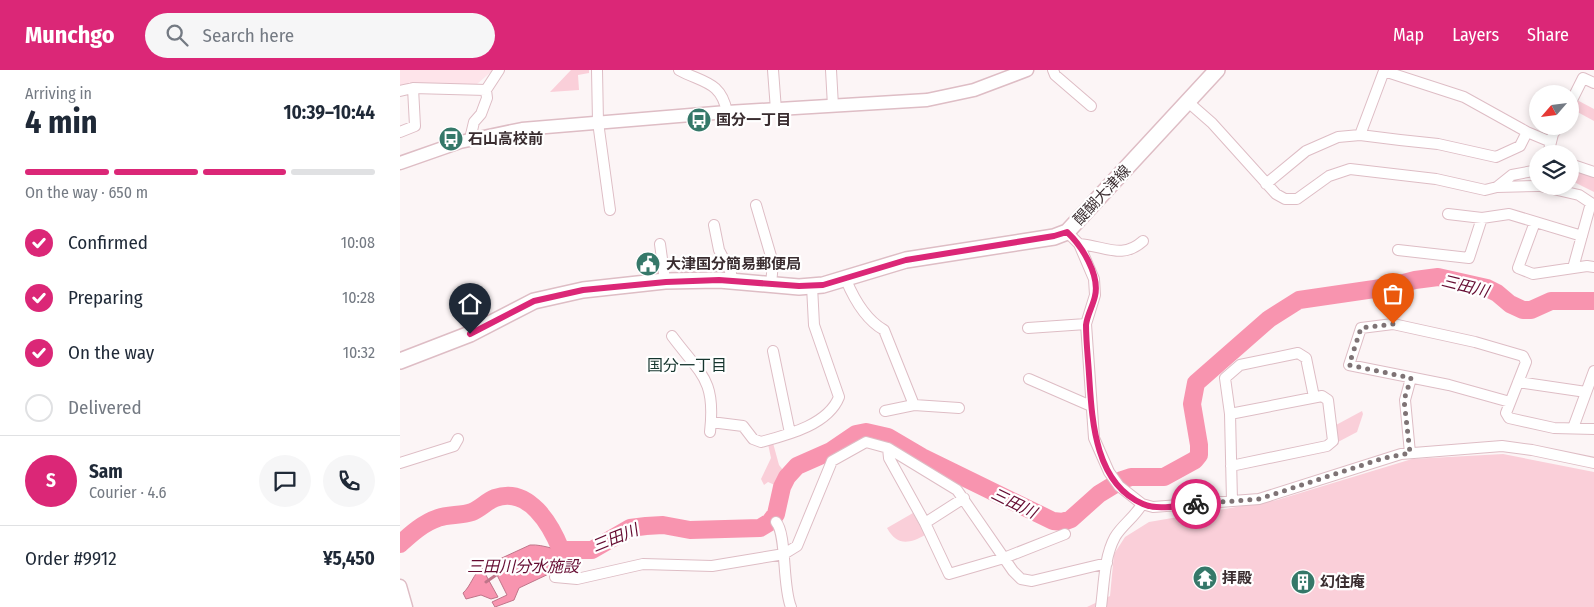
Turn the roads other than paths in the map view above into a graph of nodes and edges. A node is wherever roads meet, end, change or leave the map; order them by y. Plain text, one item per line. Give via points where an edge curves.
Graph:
1 (499, 70) edge
2 (596, 70) edge
3 (679, 70) edge
4 (773, 70) edge
5 (830, 70) edge
6 (1027, 70) edge
7 (1053, 70) edge
8 (1217, 70) edge
9 (1594, 83) edge
10 (1579, 86) edge
11 (412, 88) junction
12 (400, 90) edge
13 (486, 90) junction
14 (1188, 102) junction
15 (833, 106) junction
16 (1091, 106) dead end
17 (776, 110) junction
18 (727, 112) junction
19 (598, 122) junction
20 (400, 132) edge
21 (1527, 132) junction
22 (1360, 135) junction
23 (1554, 135) edge
24 (470, 139) junction
25 (1551, 142) junction
26 (1550, 145) edge
27 (400, 163) edge
28 (1579, 167) edge
29 (1529, 171) edge
30 (1594, 172) edge
31 (1266, 184) junction
32 (1529, 186) edge
33 (1497, 187) junction
34 (1579, 195) edge
35 (756, 205) dead end
36 (610, 210) dead end
37 (1448, 214) dead end
38 (1482, 218) junction
39 (1535, 222) junction
40 (714, 225) dead end
41 (1067, 232) junction
42 (1582, 236) junction
43 (1143, 241) dead end
44 (660, 244) dead end
45 (1079, 244) junction
46 (1398, 250) dead end
47 (1594, 267) edge
48 (1574, 268) junction
49 (846, 280) junction
50 (732, 281) junction
51 (666, 282) junction
52 (771, 284) junction
53 (812, 286) junction
54 (1086, 324) junction
55 (1028, 328) dead end
56 (672, 336) dead end
57 (773, 351) dead end
58 (400, 361) edge
59 (1594, 371) edge
60 (1411, 378) junction
61 (1029, 379) dead end
62 (1518, 382) junction
63 (1586, 392) junction
64 (1314, 397) junction
65 (1510, 402) junction
66 (914, 404) junction
67 (1091, 406) junction
68 (959, 408) dead end
69 (885, 411) dead end
70 (1230, 414) junction
71 (1573, 428) junction
72 (1594, 430) edge
73 (790, 433) junction
74 (458, 439) dead end
75 (888, 448) junction
76 (1410, 453) junction
77 (400, 463) edge
78 (1594, 463) edge
79 (1231, 466) junction
80 (964, 498) junction
81 (1232, 501) junction
82 (1142, 504) junction
83 (776, 522) dead end
84 (925, 524) junction
85 (1065, 534) dead end
86 (784, 554) junction
87 (1004, 558) junction
88 (1107, 563) junction
89 (555, 577) dead end
90 (400, 586) edge
91 (406, 607) edge
92 (791, 607) edge
93 (1101, 607) edge

1 - 13 street
2 - 19 street
3 - 18 street via 712,84 722,93
4 - 17 street
5 - 15 street
6 - 15 street via 951,96
7 - 16 street
8 - 14 main road, 醍醐大津線
9 - 10 street via 1583,78
11 - 12 street
11 - 13 street
11 - 20 street via 415,126
13 - 24 street via 482,114 474,122
14 - 31 street via 1212,123
14 - 41 main road, 醍醐大津線
15 - 17 street
17 - 18 street
18 - 19 street
19 - 24 street via 505,131
19 - 36 street
21 - 22 street via 1520,146 1496,157 1438,144
21 - 22 street via 1464,97 1384,72
21 - 25 street
22 - 31 street via 1322,142
23 - 25 street
24 - 27 street
25 - 26 street
28 - 30 street
29 - 33 street via 1512,174
31 - 33 street via 1286,199 1297,199 1329,176 1350,169 1436,179 1485,190
32 - 33 street
34 - 42 street via 1591,203
35 - 52 street via 773,263
37 - 38 street
38 - 39 street via 1509,214
38 - 46 street via 1469,258
39 - 42 street
39 - 48 street via 1518,268 1533,274
40 - 50 street via 719,250
41 - 45 street
41 - 49 main road, 醍醐大津線 via 906,260
42 - 48 street
43 - 45 street via 1132,250 1118,252
44 - 51 street
45 - 54 street via 1094,278 1095,295
47 - 48 street
49 - 53 main road, 醍醐大津線
49 - 66 street via 854,299 874,324 884,330
50 - 51 main road, 醍醐大津線
50 - 52 main road, 醍醐大津線
51 - 58 main road, 醍醐大津線 via 583,290 534,301 470,334
52 - 53 main road, 醍醐大津線
53 - 73 street via 814,325 839,397 837,404 815,423
54 - 55 street
54 - 67 street
56 - 73 street via 706,379 712,397 711,427 743,426 753,439 761,442
57 - 73 street
59 - 63 street
60 - 62 street via 1349,365 1361,328 1393,324 1522,356 1526,362
60 - 65 street
60 - 76 street via 1404,400
61 - 67 street
62 - 63 street
62 - 65 street
63 - 71 street
64 - 70 street
64 - 70 street via 1306,358 1298,353 1240,365 1235,369 1225,378
64 - 79 street via 1322,396 1328,400 1334,441 1327,446
65 - 71 street via 1506,412 1509,418 1554,428
66 - 68 street
66 - 69 street
67 - 82 street via 1094,438 1116,482
70 - 79 street
71 - 72 street
74 - 77 street via 454,446
75 - 80 street via 950,484
75 - 84 street via 889,458
75 - 86 street via 866,442 832,461 797,546
76 - 78 street via 1502,446
76 - 81 street via 1384,458 1259,499
79 - 81 street
80 - 84 street
80 - 87 street
81 - 82 street via 1153,507
82 - 88 street via 1115,537
83 - 86 street via 780,526
84 - 87 street via 949,574
85 - 87 street
86 - 89 street via 712,566 643,564 577,579
86 - 92 street via 784,580
87 - 88 street via 1021,579 1032,581
88 - 93 street
90 - 91 street

